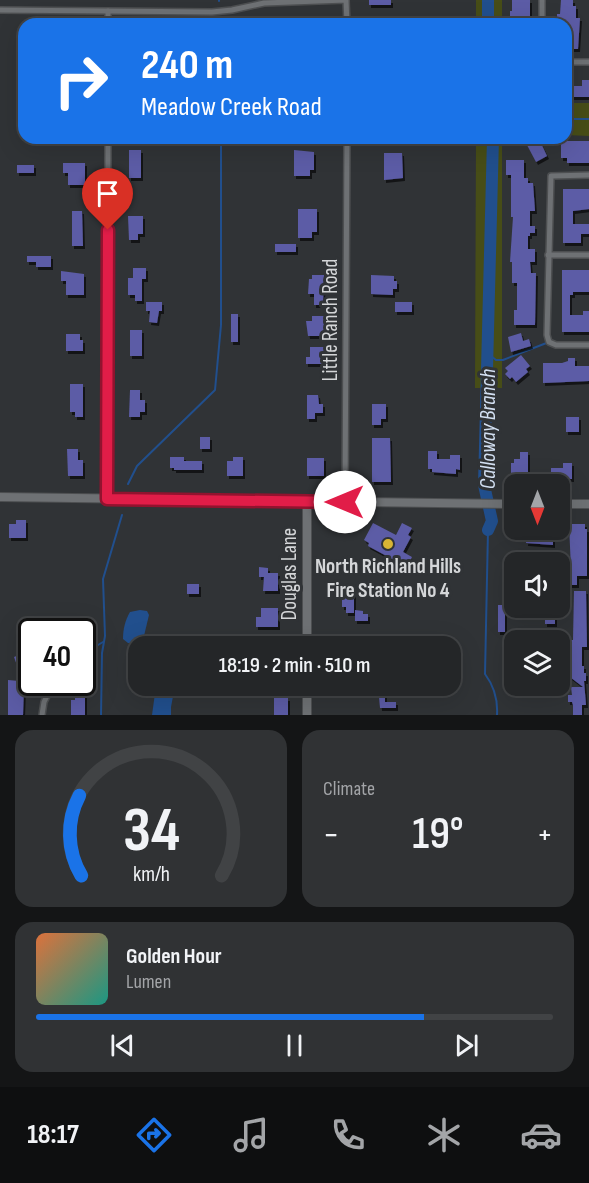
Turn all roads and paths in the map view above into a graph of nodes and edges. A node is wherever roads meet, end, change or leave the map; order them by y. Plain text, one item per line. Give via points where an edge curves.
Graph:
1 (346, 0) edge
2 (542, 0) edge
3 (0, 10) edge
4 (108, 11) junction
5 (108, 18) edge
6 (346, 18) edge
7 (542, 18) edge
8 (572, 62) edge
9 (589, 62) edge
10 (108, 144) edge
11 (347, 144) edge
12 (589, 175) edge
13 (548, 255) junction
14 (589, 255) edge
15 (589, 345) edge
16 (0, 497) edge
17 (107, 499) junction
18 (307, 502) junction
19 (345, 502) junction
20 (504, 504) edge
21 (570, 504) edge
22 (589, 504) edge
23 (307, 636) edge
24 (47, 696) edge
25 (307, 696) edge
26 (42, 715) edge
27 (306, 715) edge

1 - 4 street via 280,2 212,12
1 - 6 street
2 - 7 street
3 - 4 street
4 - 5 street
8 - 9 street
10 - 17 street
11 - 19 street, Little Ranch Road
12 - 13 street via 551,176
13 - 14 street
13 - 15 street via 549,342
16 - 17 street
17 - 18 street
18 - 19 street
18 - 23 street, Douglas Lane
19 - 20 street
21 - 22 street
24 - 26 street
25 - 27 street

